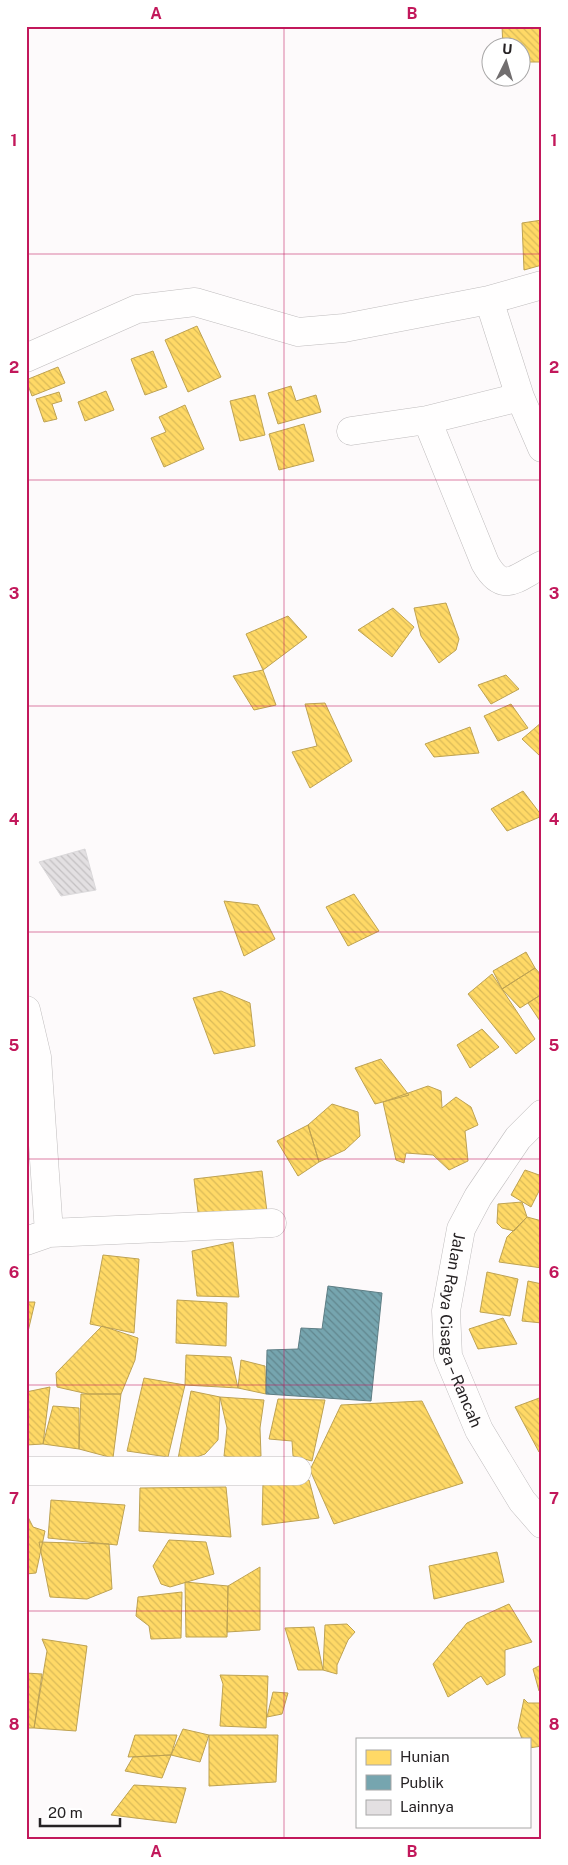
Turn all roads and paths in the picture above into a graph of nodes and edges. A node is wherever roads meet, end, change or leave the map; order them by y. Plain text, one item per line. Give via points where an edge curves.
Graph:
1 (542, 285) edge
2 (489, 300) junction
3 (26, 358) edge
4 (520, 397) junction
5 (427, 420) junction
6 (351, 431) dead end
7 (542, 448) edge
8 (542, 565) edge
9 (26, 1010) edge
10 (542, 1114) edge
11 (272, 1223) dead end
12 (37, 1237) edge
13 (26, 1471) edge
14 (297, 1471) dead end
15 (542, 1524) edge

1 - 2 street
2 - 3 street via 344,328 298,332 195,302 136,309
2 - 4 street
4 - 5 street
4 - 7 street
5 - 6 street
5 - 8 street via 492,577 509,582
9 - 12 street via 36,1057
10 - 15 street, Jalan Raya Cisaga – Rancah via 518,1138 478,1197 461,1229 446,1311 448,1356 479,1430 522,1501
11 - 12 street
13 - 14 street

